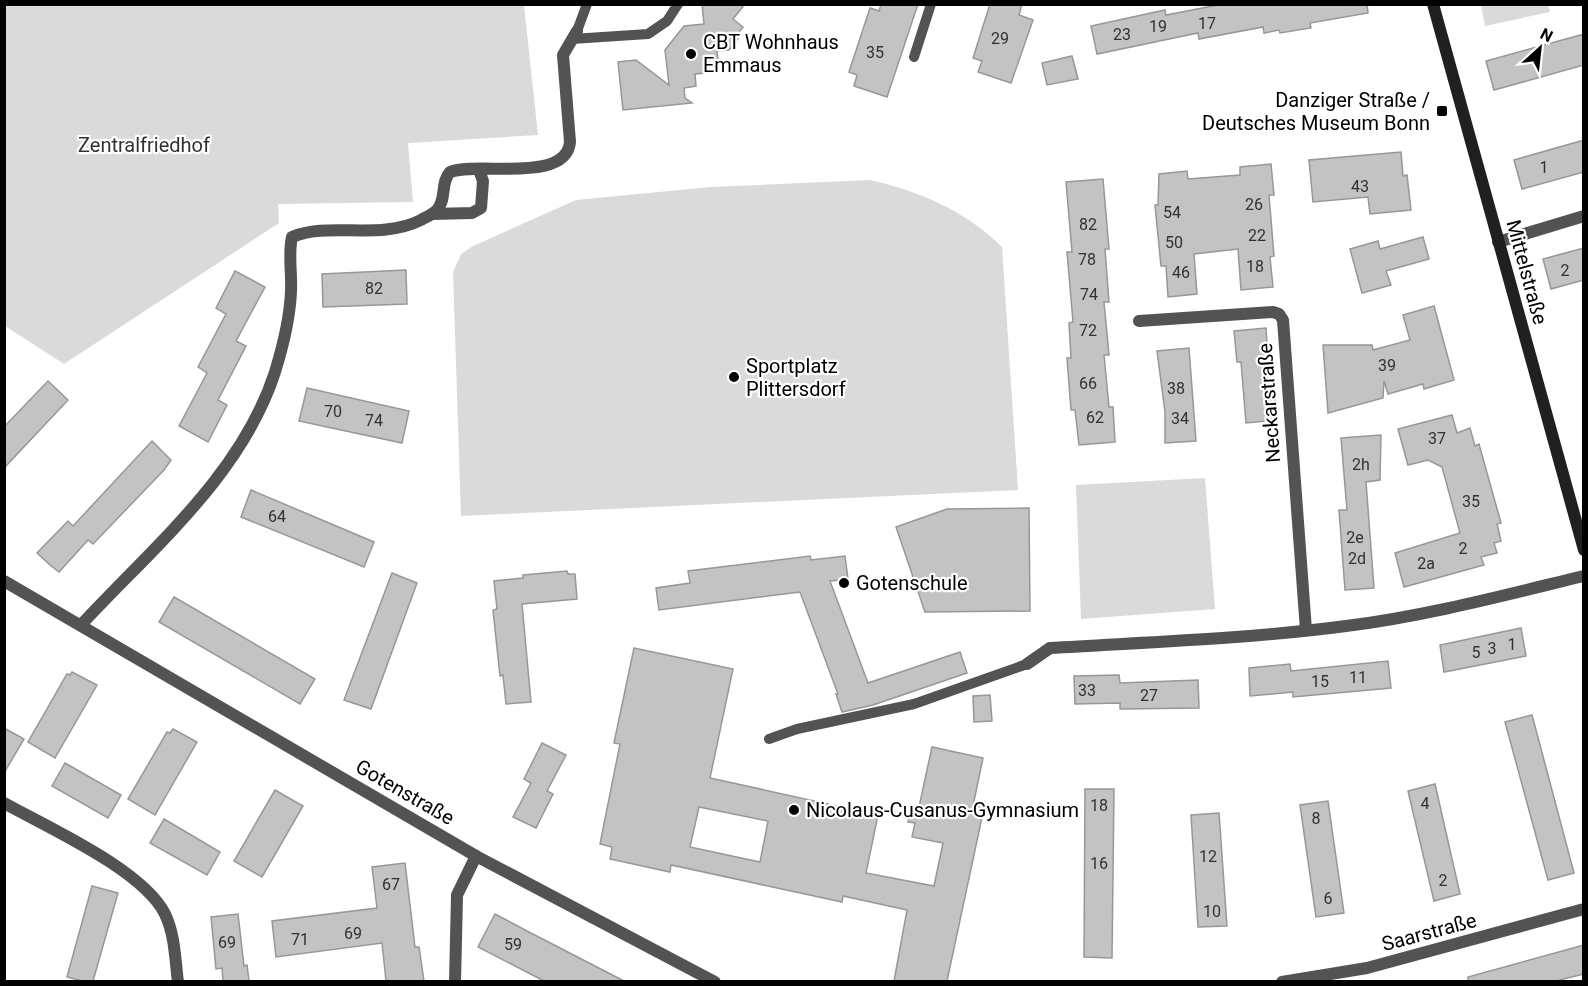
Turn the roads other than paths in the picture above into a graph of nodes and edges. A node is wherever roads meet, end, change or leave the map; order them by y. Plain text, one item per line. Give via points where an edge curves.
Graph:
1 (587, 4) edge
2 (678, 4) edge
3 (931, 4) edge
4 (1433, 4) edge
5 (575, 35) junction
6 (914, 57) dead end
7 (479, 170) junction
8 (432, 214) junction
9 (1584, 216) edge
10 (1498, 242) junction
11 (1139, 321) dead end
12 (1584, 550) edge
13 (1584, 576) edge
14 (4, 581) edge
15 (81, 626) junction
16 (1306, 630) junction
17 (1027, 664) joint
18 (769, 739) dead end
19 (4, 803) edge
20 (476, 856) junction
21 (1584, 909) edge
22 (178, 981) edge
23 (455, 981) edge
24 (715, 981) edge
25 (1282, 981) edge

1 - 5 lane
2 - 5 lane via 667,21 648,34
3 - 6 lane
4 - 10 main road, Mittelstraße
5 - 7 street via 562,61 570,142 567,155 555,164
7 - 8 street via 450,172 442,202
7 - 8 street via 483,181 481,208 472,213
8 - 15 street via 394,229 292,237 290,313 275,373 255,416 228,462 194,504
9 - 10 street
10 - 12 main road, Mittelstraße
11 - 16 street, Neckarstraße via 1273,312 1283,320
13 - 16 street via 1411,615
14 - 15 street, Gotenstraße
15 - 20 street, Gotenstraße
16 - 17 street via 1050,648
17 - 18 lane via 914,704 797,729
19 - 22 street via 119,868 152,894 172,936
20 - 23 street via 457,895
20 - 24 street, Gotenstraße
21 - 25 street, Saarstraße via 1366,968

